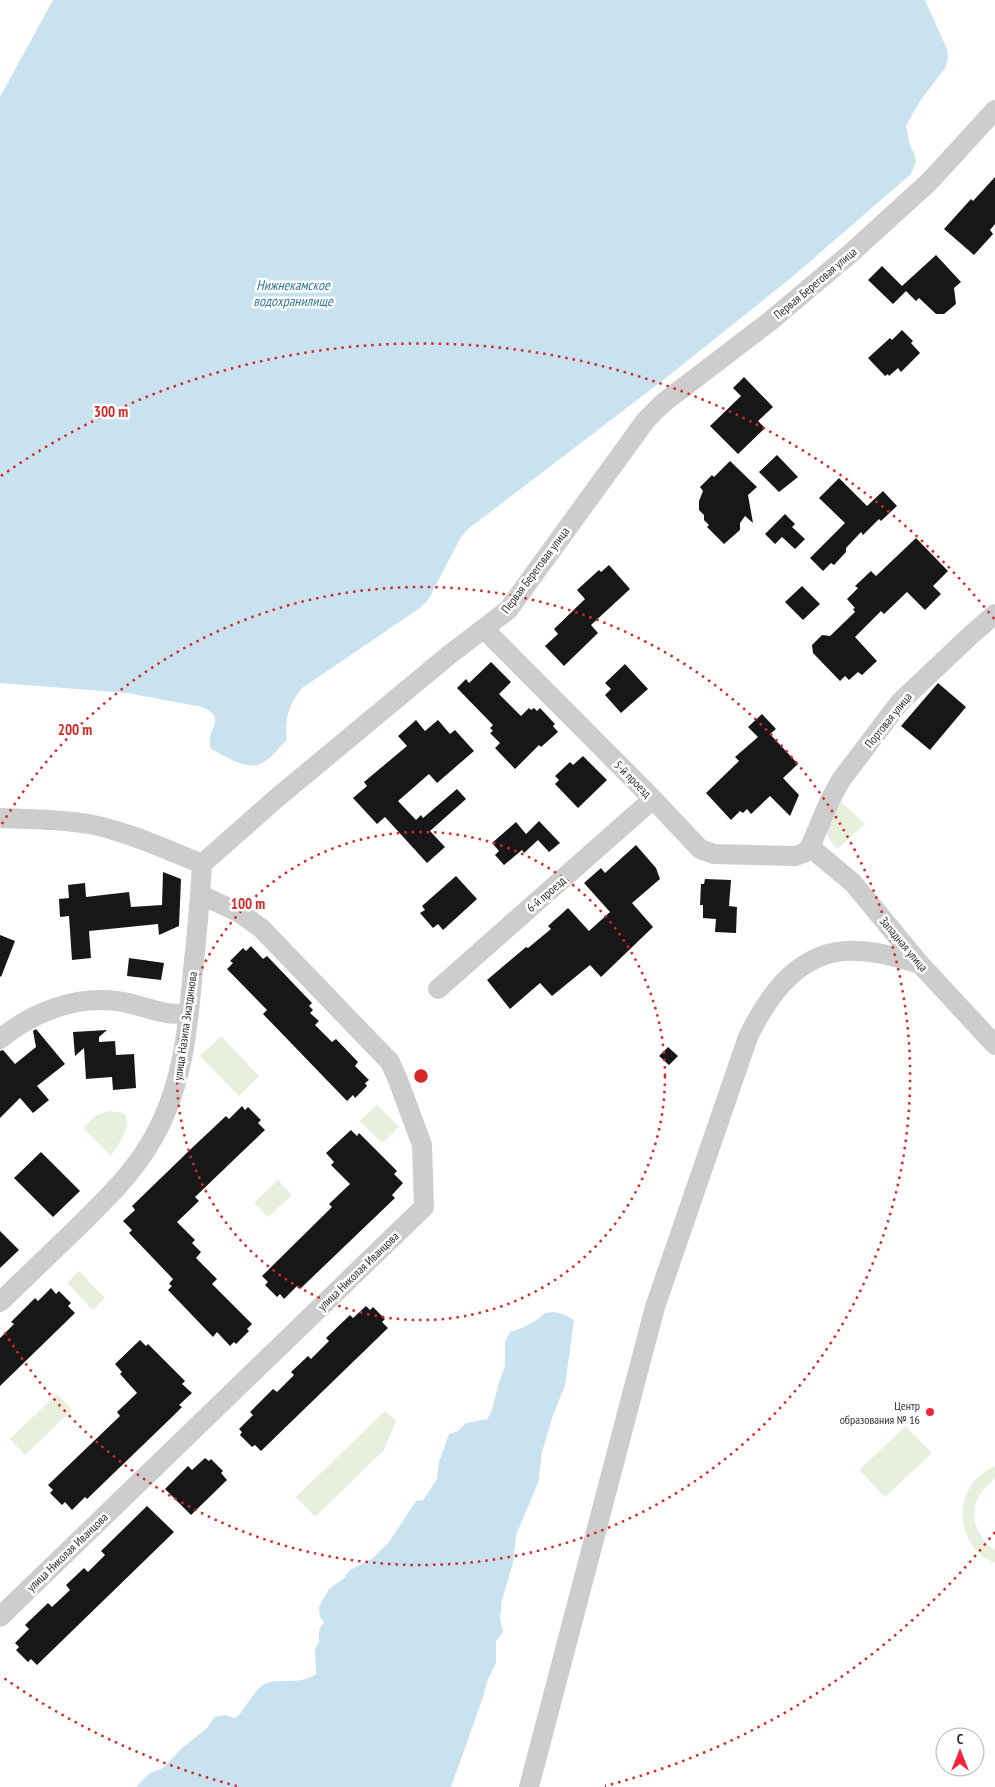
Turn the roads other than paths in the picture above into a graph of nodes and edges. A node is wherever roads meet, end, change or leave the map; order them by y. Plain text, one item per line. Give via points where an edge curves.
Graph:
1 (994, 113) edge
2 (995, 614) edge
3 (484, 629) junction
4 (654, 799) junction
5 (0, 818) edge
6 (810, 847) junction
7 (202, 864) junction
8 (200, 894) junction
9 (920, 964) junction
10 (438, 989) dead end
11 (189, 1014) junction
12 (0, 1039) edge
13 (995, 1045) edge
14 (0, 1302) edge
15 (0, 1617) edge
16 (529, 1787) edge

1 - 3 street, Первая Береговая улица via 929,182 851,253 646,420 508,610
2 - 6 street, Портовая улица via 900,702 841,780
3 - 4 street, 5-й проезд
3 - 7 street, Первая Береговая улица
4 - 6 street, 5-й проезд via 700,849 714,854 795,856
4 - 10 street, 6-й проезд
5 - 7 street via 88,824 137,837
6 - 9 street, Западная улица via 853,883
7 - 8 street, улица Назипа Зиатдинова
8 - 11 street, улица Назипа Зиатдинова
8 - 15 street, улица Николая Иванцова via 240,913 260,928 390,1062 422,1145 424,1206
9 - 13 street, Западная улица
9 - 16 street via 883,953 858,950 829,953 809,961 773,994 748,1036 655,1308
11 - 12 street via 166,1013 117,1001 86,1002 54,1007 26,1020
11 - 14 street, улица Назипа Зиатдинова via 182,1064 174,1092 149,1146 106,1200

